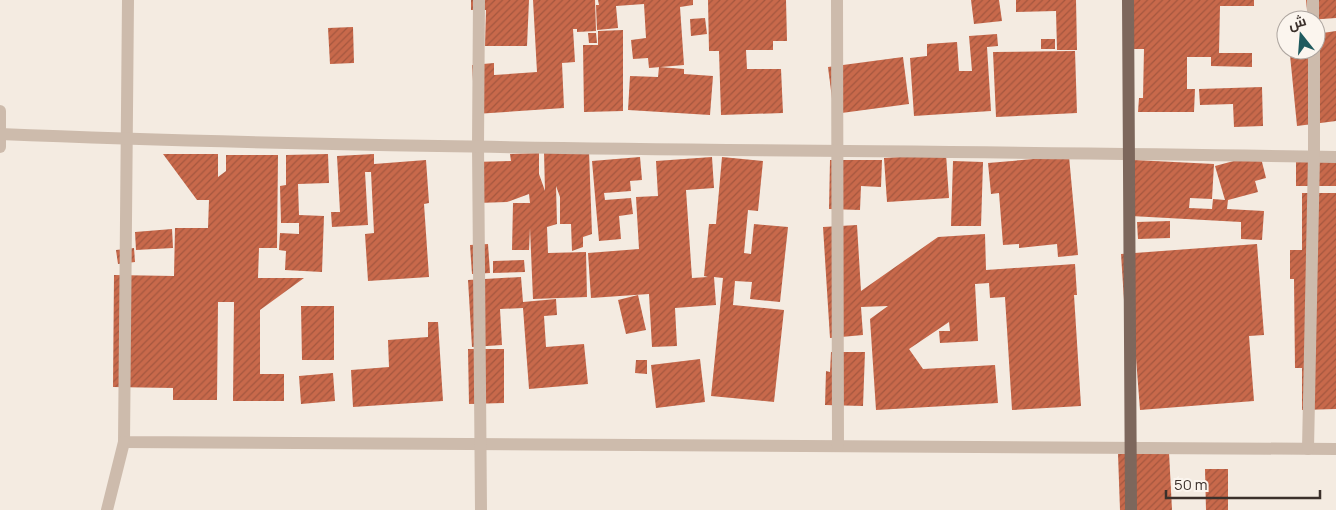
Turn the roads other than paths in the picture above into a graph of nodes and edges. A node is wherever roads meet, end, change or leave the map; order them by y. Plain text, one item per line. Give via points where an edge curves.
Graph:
1 (128, 0) edge
2 (479, 0) edge
3 (837, 0) edge
4 (1128, 0) edge
5 (1314, 60) edge
6 (0, 111) edge
7 (0, 134) edge
8 (126, 139) junction
9 (478, 145) junction
10 (0, 147) edge
11 (838, 149) junction
12 (1130, 153) junction
13 (1314, 156) junction
14 (1336, 157) edge
15 (124, 442) junction
16 (480, 444) junction
17 (838, 446) junction
18 (1131, 448) junction
19 (1308, 449) junction
20 (1336, 449) edge
21 (107, 510) edge
22 (481, 510) edge
23 (1131, 510) edge

1 - 8 street
2 - 9 street
3 - 11 street
4 - 12 main road
5 - 13 street
6 - 7 street
7 - 8 street
7 - 10 street
8 - 9 street
8 - 15 street
9 - 11 street
9 - 16 street
11 - 12 street
11 - 17 street
12 - 13 street
12 - 18 main road
13 - 14 street
13 - 19 street
15 - 16 street
15 - 21 street
16 - 17 street
16 - 22 street
17 - 18 street
18 - 19 street
18 - 23 main road
19 - 20 street

